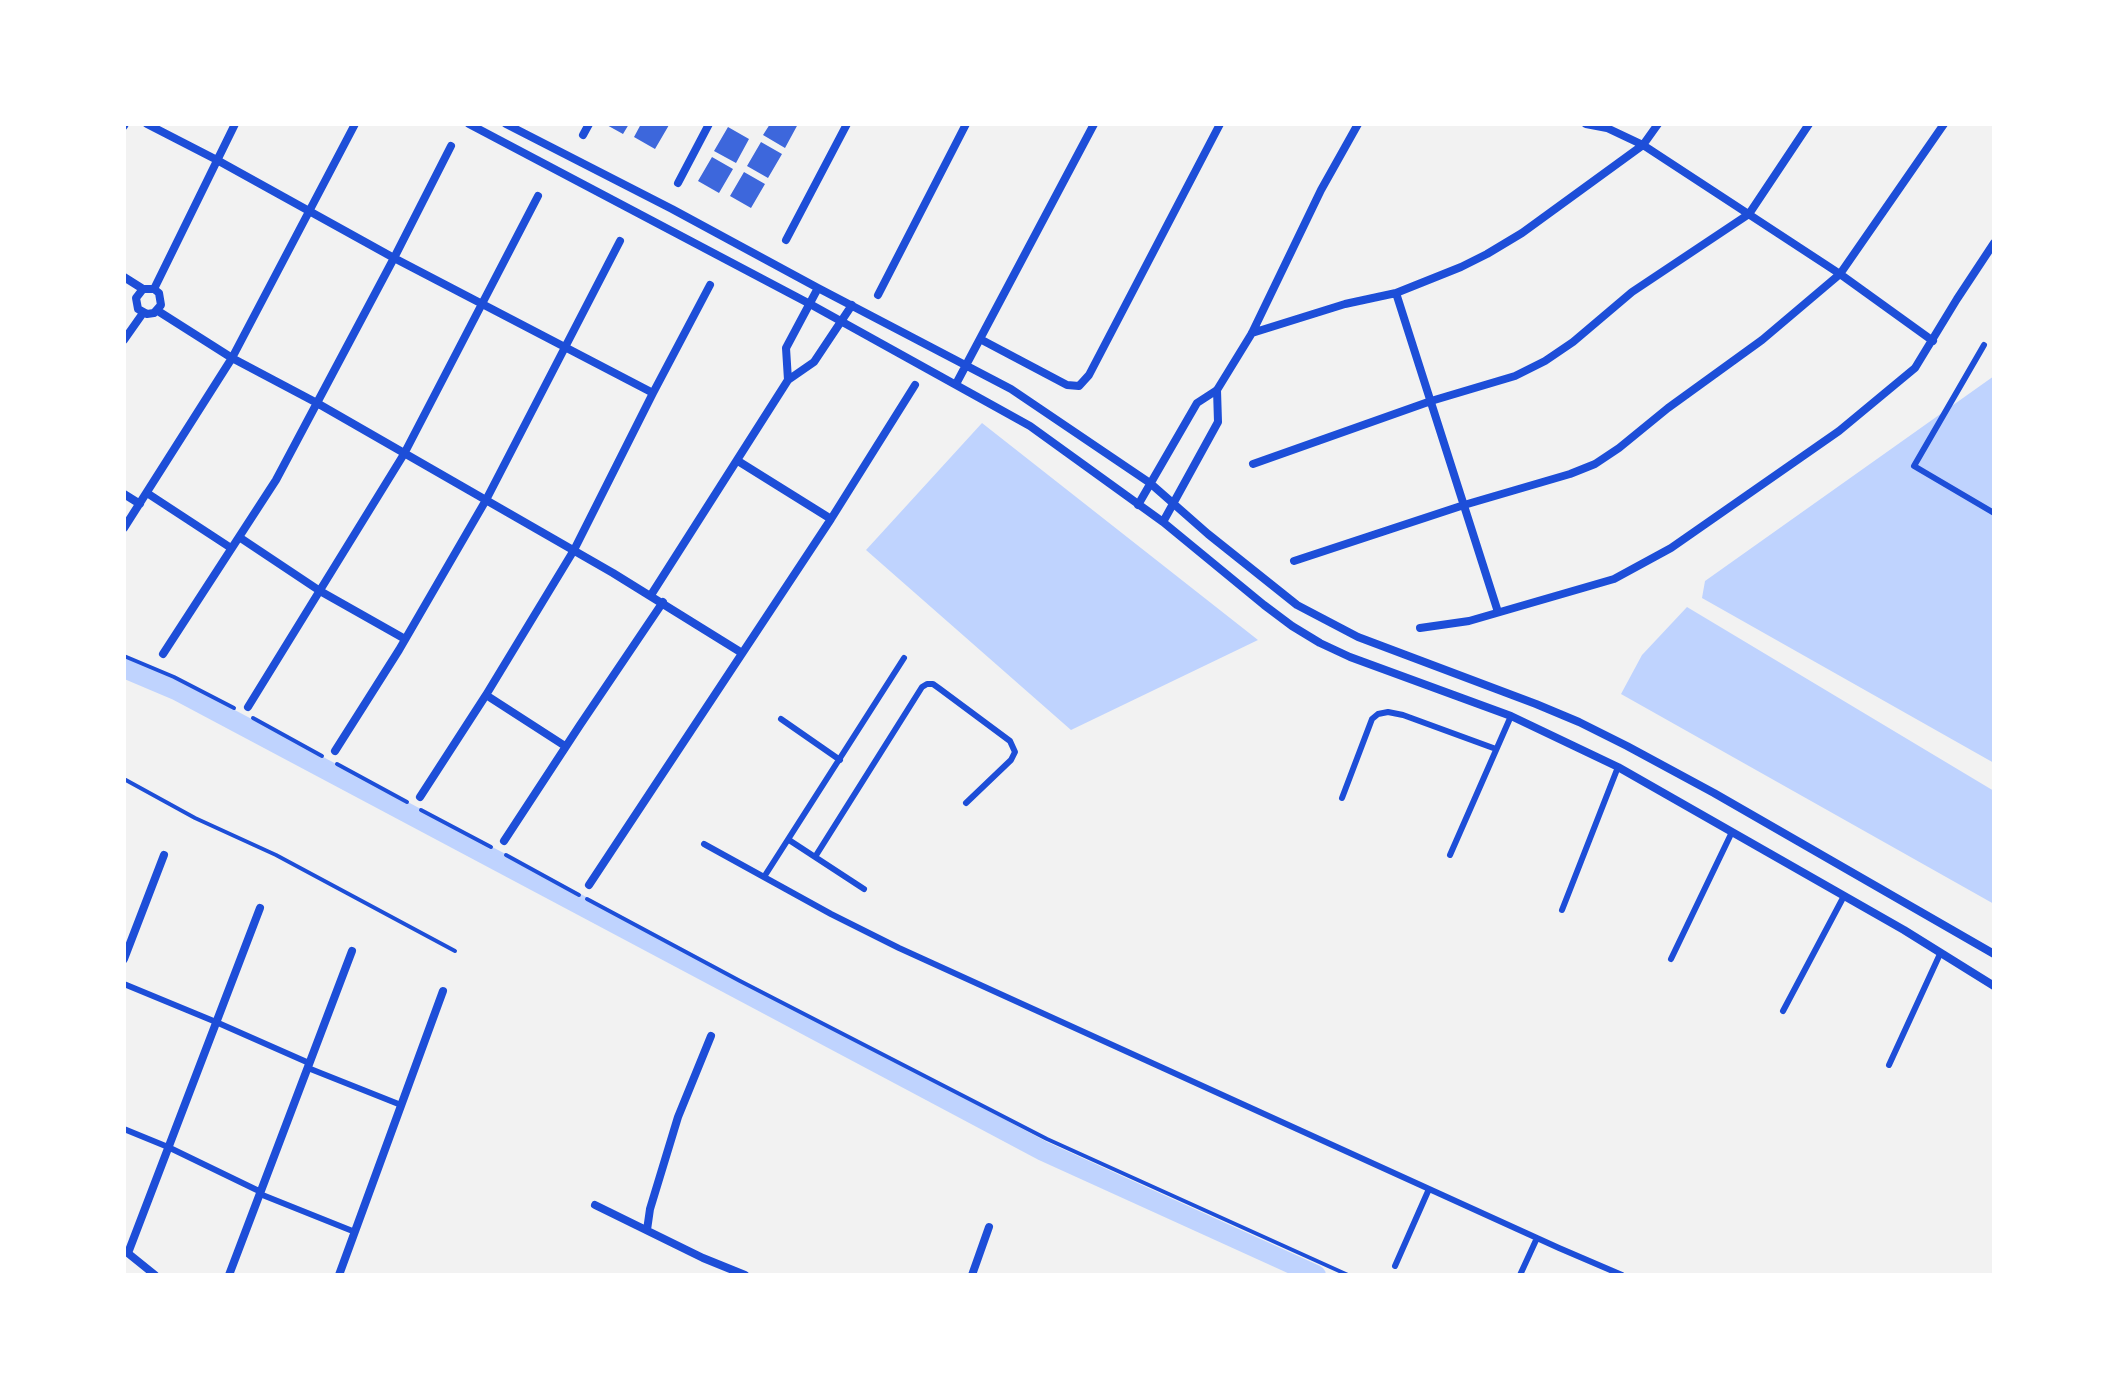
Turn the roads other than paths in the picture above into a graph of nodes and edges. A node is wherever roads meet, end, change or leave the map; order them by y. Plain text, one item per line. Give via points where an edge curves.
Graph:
1 (147, 124) edge
2 (235, 124) edge
3 (355, 124) edge
4 (469, 124) edge
5 (506, 124) edge
6 (589, 124) edge
7 (709, 124) edge
8 (847, 124) edge
9 (966, 124) edge
10 (1094, 124) edge
11 (1220, 124) edge
12 (1358, 124) edge
13 (1586, 124) edge
14 (1658, 124) edge
15 (1809, 124) edge
16 (1944, 124) edge
17 (1608, 126) edge
18 (583, 135) dead end
19 (1643, 145) junction
20 (451, 146) dead end
21 (217, 160) junction
22 (678, 183) dead end
23 (538, 196) dead end
24 (672, 209) junction
25 (309, 211) junction
26 (1749, 214) junction
27 (663, 227) junction
28 (786, 240) dead end
29 (620, 241) dead end
30 (1994, 243) edge
31 (394, 258) junction
32 (1840, 274) junction
33 (124, 277) edge
34 (710, 285) dead end
35 (818, 288) junction
36 (143, 289) junction
37 (154, 289) junction
38 (1396, 293) junction
39 (878, 295) dead end
40 (482, 303) junction
41 (810, 304) junction
42 (852, 305) junction
43 (158, 311) junction
44 (143, 313) junction
45 (842, 322) junction
46 (1252, 333) junction
47 (980, 339) junction
48 (124, 340) edge
49 (1933, 341) junction
50 (1984, 345) dead end
51 (564, 346) junction
52 (232, 358) junction
53 (967, 365) junction
54 (788, 380) junction
55 (956, 384) junction
56 (915, 385) dead end
57 (1217, 390) junction
58 (653, 393) junction
59 (1431, 401) junction
60 (317, 403) junction
61 (404, 454) junction
62 (738, 461) junction
63 (1253, 464) dead end
64 (1150, 483) junction
65 (147, 493) junction
66 (124, 494) edge
67 (486, 500) junction
68 (1174, 503) junction
69 (140, 504) junction
70 (1138, 505) junction
71 (1464, 505) junction
72 (1994, 513) edge
73 (831, 519) junction
74 (1163, 522) junction
75 (124, 528) edge
76 (239, 537) junction
77 (231, 548) junction
78 (574, 550) junction
79 (1294, 561) dead end
80 (320, 591) junction
81 (651, 595) junction
82 (663, 602) junction
83 (1498, 612) junction
84 (1420, 628) dead end
85 (405, 639) junction
86 (742, 653) junction
87 (163, 654) dead end
88 (904, 658) dead end
89 (486, 695) junction
90 (248, 707) dead end
91 (1511, 716) junction
92 (781, 719) dead end
93 (565, 746) junction
94 (1496, 749) junction
95 (335, 751) dead end
96 (840, 760) junction
97 (1618, 767) junction
98 (420, 797) dead end
99 (1342, 798) dead end
100 (966, 803) dead end
101 (1732, 832) junction
102 (789, 840) junction
103 (504, 841) dead end
104 (704, 844) dead end
105 (164, 855) dead end
106 (1450, 855) dead end
107 (815, 857) junction
108 (764, 877) junction
109 (589, 885) dead end
110 (864, 889) dead end
111 (1844, 896) junction
112 (260, 908) dead end
113 (1562, 910) dead end
114 (352, 951) dead end
115 (1940, 954) junction
116 (1994, 954) edge
117 (124, 959) edge
118 (1671, 959) dead end
119 (124, 984) edge
120 (1994, 986) edge
121 (443, 991) dead end
122 (1783, 1011) dead end
123 (216, 1022) junction
124 (711, 1036) dead end
125 (1889, 1065) dead end
126 (308, 1066) junction
127 (401, 1105) junction
128 (124, 1129) edge
129 (168, 1147) junction
130 (1429, 1189) junction
131 (260, 1193) junction
132 (595, 1205) dead end
133 (989, 1227) dead end
134 (647, 1230) junction
135 (355, 1232) junction
136 (1537, 1238) junction
137 (126, 1251) edge
138 (1395, 1266) dead end
139 (155, 1275) edge
140 (229, 1275) edge
141 (339, 1275) edge
142 (745, 1275) edge
143 (972, 1275) edge
144 (1520, 1275) edge
145 (1622, 1275) edge

1 - 21 street
2 - 21 street
3 - 25 street
4 - 27 street
5 - 24 street
6 - 18 street
7 - 22 street
8 - 28 street
9 - 39 street
10 - 47 street
11 - 47 street via 1079,386 1067,385
12 - 46 street
13 - 17 street
14 - 19 street
15 - 26 street
16 - 32 street
17 - 19 street
19 - 26 street
19 - 38 street via 1522,233 1461,267
20 - 31 street
21 - 25 street
21 - 37 street
23 - 40 street
24 - 27 street
24 - 35 street
25 - 31 street
25 - 52 street
26 - 32 street
26 - 59 street via 1632,292 1545,361 1515,376
27 - 41 street
29 - 51 street
30 - 49 street
31 - 40 street
31 - 60 street
32 - 49 street
32 - 71 street via 1762,340 1595,464
33 - 36 street
34 - 58 street
35 - 41 street
35 - 42 street
36 - 37 street
36 - 44 street via 136,304
37 - 43 street via 161,299
38 - 46 street
38 - 59 street
40 - 51 street
40 - 61 street
41 - 45 street
41 - 54 street via 786,348
42 - 45 street
42 - 53 street
43 - 44 street
43 - 52 street
44 - 48 street
45 - 54 street via 814,362
45 - 55 street
46 - 57 street
47 - 53 street
49 - 83 street via 1915,368 1839,431 1671,548 1614,579
50 - 72 lane via 1914,466
51 - 58 street
51 - 67 street
52 - 60 street
52 - 65 street
53 - 55 street
53 - 64 street via 1039,406
54 - 62 street
55 - 70 street via 1030,426
56 - 73 street
57 - 64 street via 1197,403
57 - 68 street via 1218,422
58 - 78 street
59 - 63 street
59 - 71 street
60 - 61 street
60 - 76 street
61 - 67 street
61 - 80 street
62 - 73 street
62 - 81 street
64 - 68 street
64 - 70 street
65 - 69 street
65 - 77 street
66 - 69 street
67 - 78 street
67 - 85 street
68 - 74 street
68 - 116 street via 1297,605 1358,637 1565,716 1627,746
69 - 75 street
70 - 74 street
71 - 79 street
71 - 83 street
73 - 86 street
74 - 91 street via 1320,643
76 - 77 street
76 - 80 street
77 - 87 street
78 - 81 street
78 - 89 street
80 - 85 street
80 - 90 street
81 - 82 street
82 - 86 street
82 - 93 street
83 - 84 street
85 - 95 street
86 - 109 street
88 - 96 lane
89 - 93 street
89 - 98 street
91 - 94 lane
91 - 97 street
92 - 96 lane
93 - 103 street
94 - 99 lane via 1403,715 1378,714
94 - 106 lane
96 - 102 lane
97 - 101 street
97 - 113 lane
100 - 107 lane via 1015,752 1010,741 927,684
101 - 111 street
101 - 118 lane
102 - 107 lane
102 - 108 lane
104 - 108 lane
105 - 117 street
107 - 110 lane
108 - 130 lane via 899,948
111 - 115 street
111 - 122 lane
112 - 123 street
114 - 126 street
115 - 120 street
115 - 125 lane
119 - 123 lane
121 - 127 street
123 - 126 lane
123 - 129 street
124 - 134 street via 678,1117
126 - 127 lane
126 - 131 street
127 - 135 street
128 - 129 lane
129 - 131 lane
129 - 137 street
130 - 136 lane
130 - 138 lane
131 - 135 lane
131 - 140 street
132 - 134 street
133 - 143 street
134 - 142 street
135 - 141 street
136 - 144 lane
136 - 145 lane
137 - 139 street

